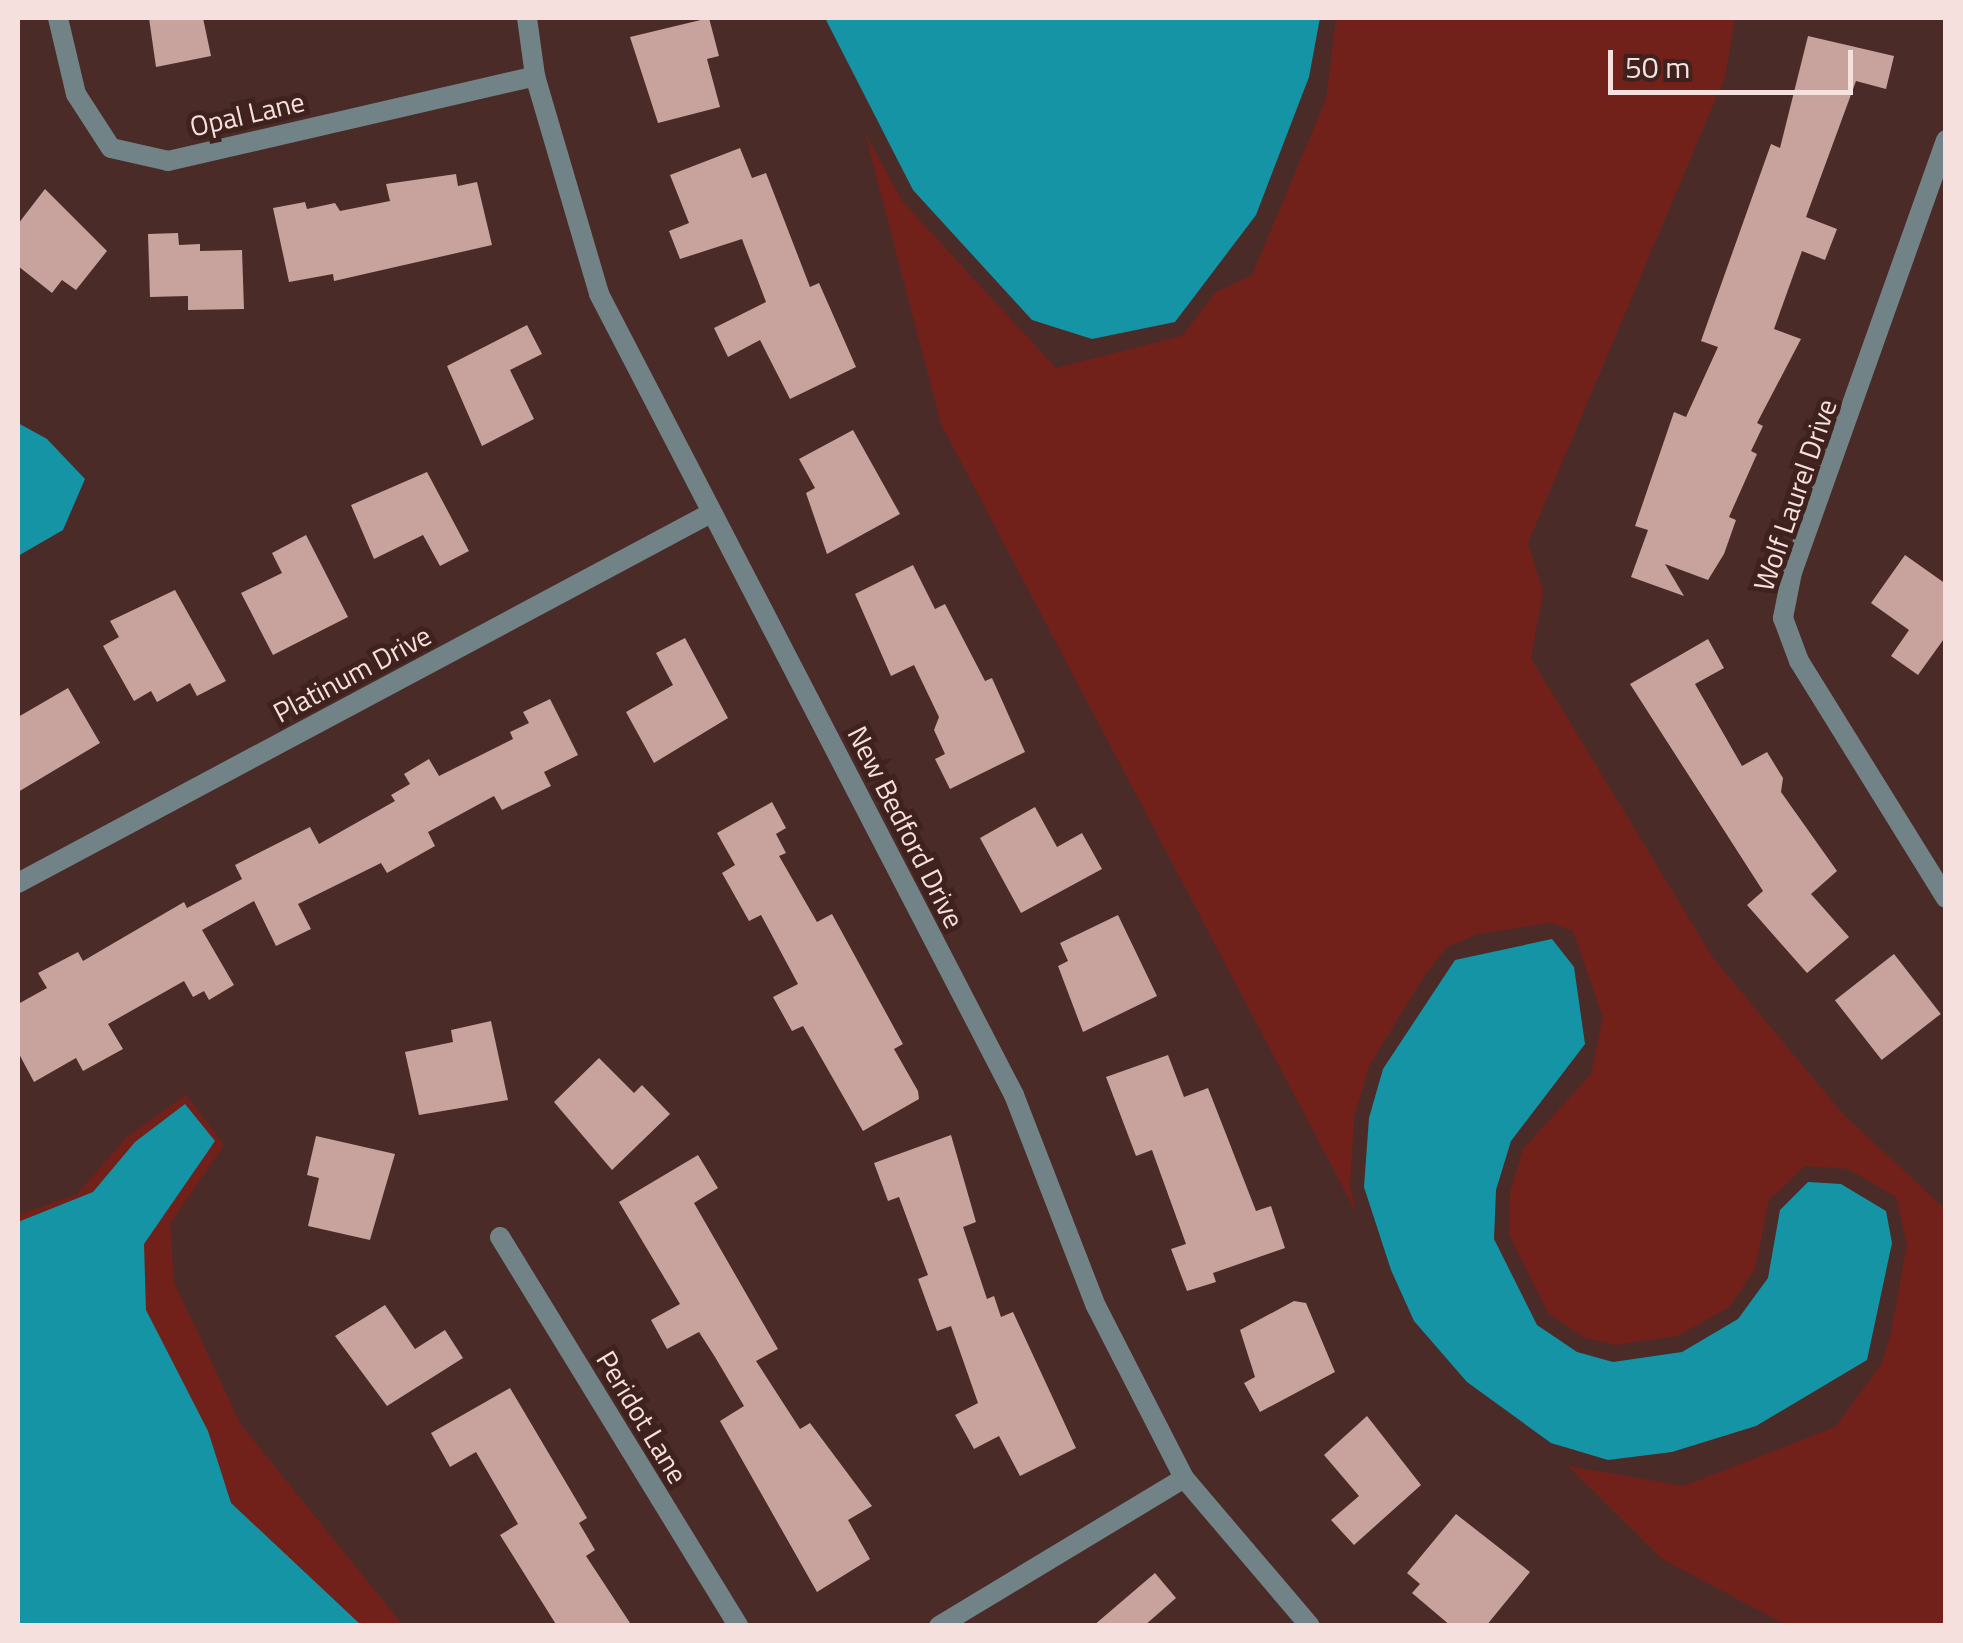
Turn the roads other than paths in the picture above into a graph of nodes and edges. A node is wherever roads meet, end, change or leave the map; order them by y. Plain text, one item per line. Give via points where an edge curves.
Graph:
1 (58, 18) edge
2 (527, 18) edge
3 (534, 76) junction
4 (1946, 140) edge
5 (712, 513) junction
6 (18, 884) edge
7 (1946, 898) edge
8 (500, 1237) dead end
9 (1184, 1478) junction
10 (738, 1626) edge
11 (938, 1626) edge
12 (1310, 1626) edge

1 - 3 street, Opal Lane via 76,94 111,148 168,161
2 - 3 street, New Bedford Drive
3 - 5 street, New Bedford Drive via 599,294
4 - 7 street, Wolf Laurel Drive via 1792,572 1783,618 1798,662
5 - 6 street, Platinum Drive
5 - 9 street, New Bedford Drive via 1014,1095 1096,1306
8 - 10 street, Peridot Lane
9 - 11 street
9 - 12 street, New Bedford Drive

